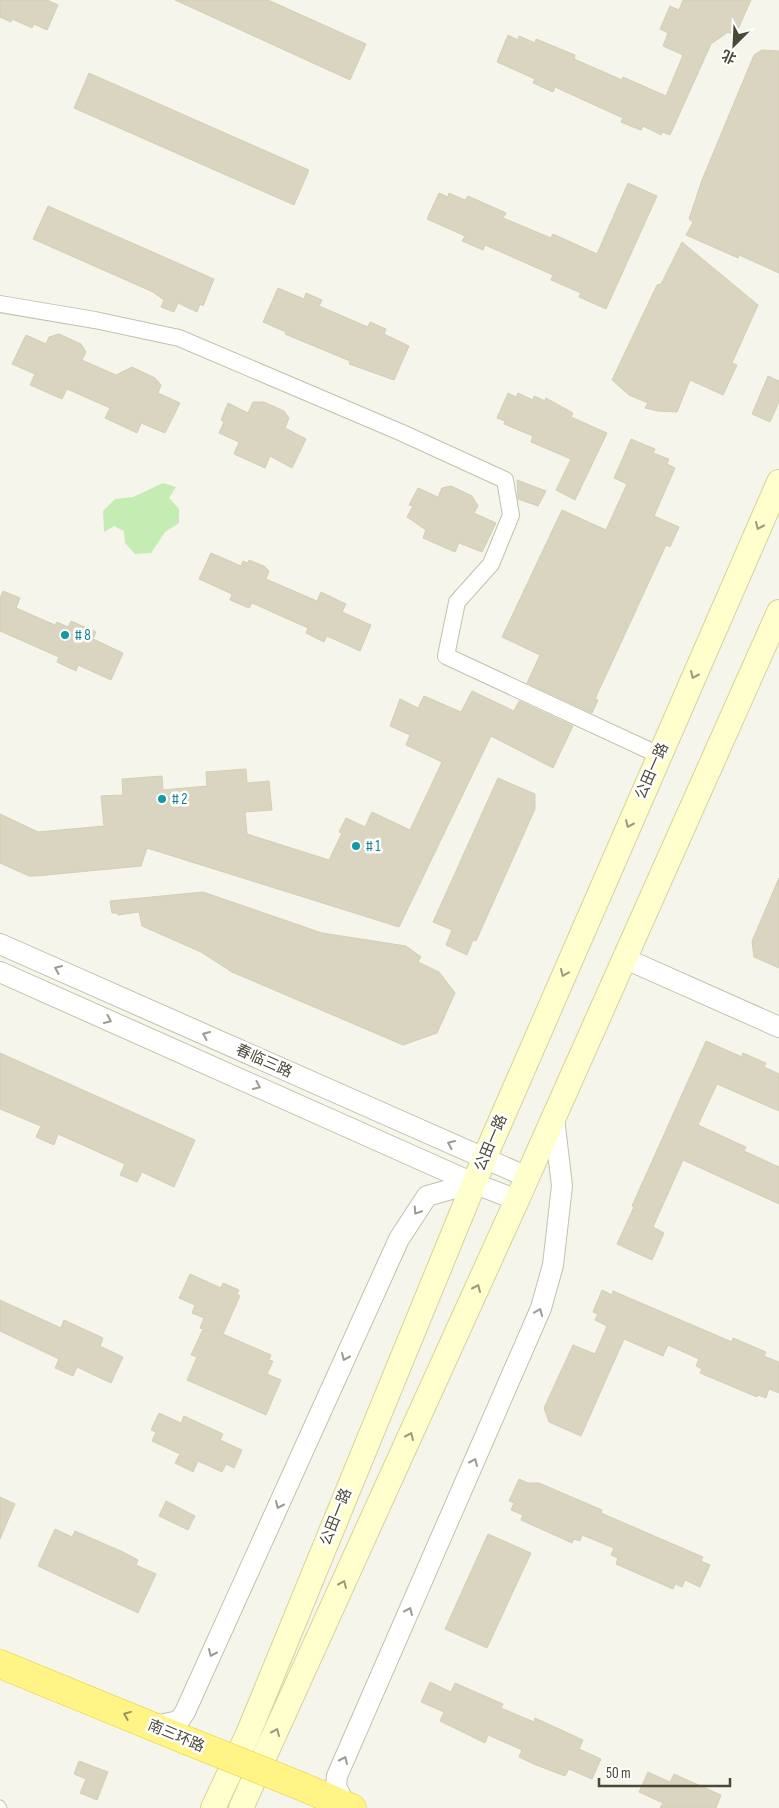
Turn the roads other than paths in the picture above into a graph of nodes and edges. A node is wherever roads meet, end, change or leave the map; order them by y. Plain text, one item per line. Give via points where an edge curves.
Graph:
1 (0, 304) edge
2 (779, 482) edge
3 (779, 612) edge
4 (659, 755) junction
5 (0, 944) edge
6 (626, 959) junction
7 (0, 972) edge
8 (779, 1027) edge
9 (554, 1118) junction
10 (484, 1158) junction
11 (527, 1177) junction
12 (473, 1184) junction
13 (517, 1200) junction
14 (0, 1664) edge
15 (154, 1726) junction
16 (0, 1804) edge
17 (348, 1806) edge
18 (2, 1808) edge
19 (213, 1808) edge
20 (241, 1808) edge

1 - 4 street via 179,338 505,480 511,515 491,564 457,602 446,656
2 -> 4 main road, 公田一路
3 - 6 main road
4 -> 10 main road, 公田一路
10 -> 5 street, 春临三路
6 - 8 street
6 - 9 main road
7 -> 12 street, 春临三路
9 - 11 main road
17 -> 9 street via 336,1786 337,1776 541,1308 553,1265 562,1186
10 - 11 street, 春临三路
10 - 12 main road, 公田一路
11 - 13 main road
12 - 13 street, 春临三路
12 -> 15 street via 427,1196 399,1239 185,1712 180,1721
12 - 19 main road, 公田一路 via 252,1724
20 -> 13 main road
15 -> 14 highway, 南三环路
15 - 17 highway, 南三环路, bridge
16 - 18 lane

